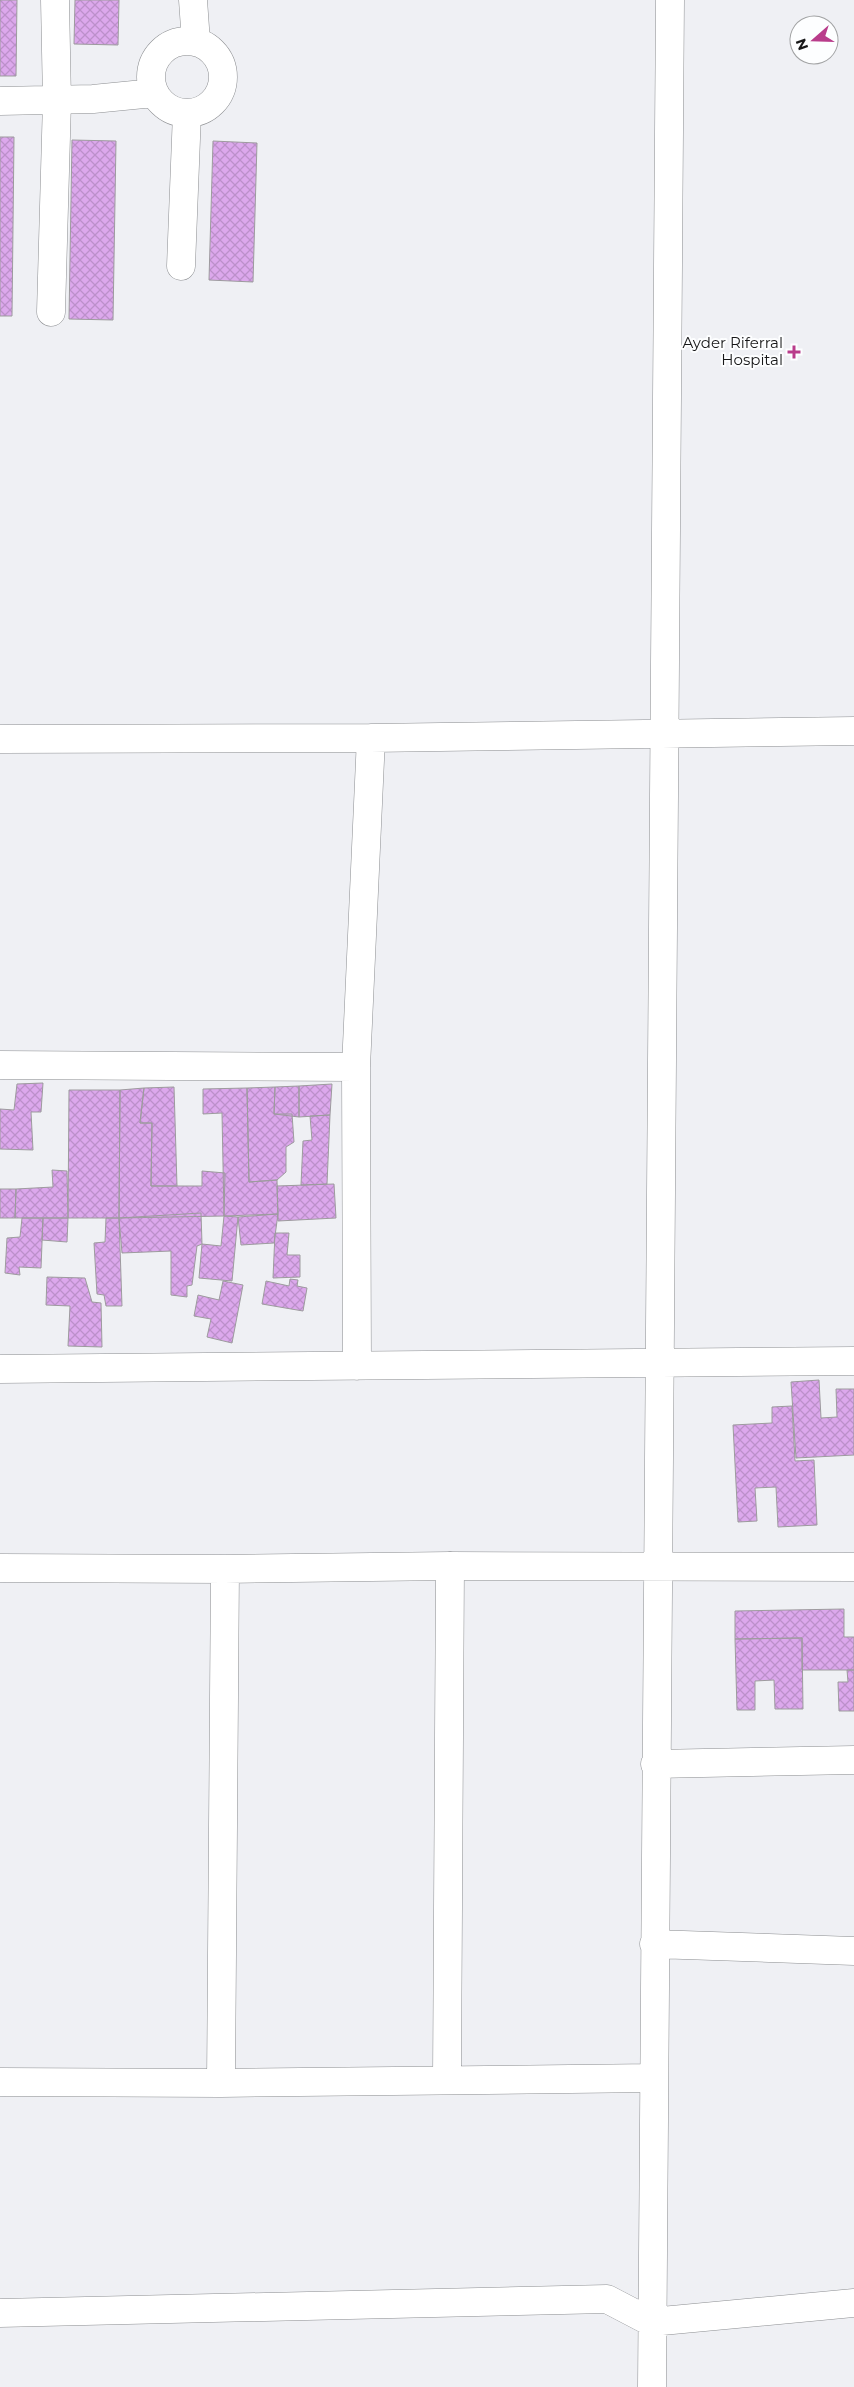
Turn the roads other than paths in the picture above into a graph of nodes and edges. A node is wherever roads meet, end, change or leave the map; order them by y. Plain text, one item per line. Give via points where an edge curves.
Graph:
1 (55, 0) edge
2 (193, 0) edge
3 (670, 0) edge
4 (196, 42) junction
5 (154, 93) junction
6 (0, 101) edge
7 (56, 101) junction
8 (187, 113) junction
9 (181, 266) dead end
10 (51, 312) dead end
11 (854, 731) edge
12 (663, 733) junction
13 (371, 738) junction
14 (0, 739) edge
15 (0, 1065) edge
16 (356, 1067) junction
17 (854, 1361) edge
18 (658, 1363) junction
19 (357, 1366) junction
20 (0, 1369) edge
21 (450, 1566) junction
22 (657, 1567) junction
23 (854, 1567) edge
24 (0, 1568) edge
25 (225, 1569) junction
26 (854, 1760) edge
27 (655, 1764) junction
28 (654, 1944) junction
29 (854, 1951) edge
30 (653, 2078) junction
31 (447, 2079) junction
32 (0, 2082) edge
33 (221, 2083) junction
34 (854, 2303) edge
35 (0, 2313) edge
36 (651, 2322) junction
37 (652, 2387) edge

1 - 7 street
2 - 4 street
3 - 12 street
4 - 5 street via 175,42 158,54 150,72
4 - 8 street via 214,52 222,71 220,91 207,107
5 - 7 street
5 - 8 street via 168,108
6 - 7 street
7 - 10 street
8 - 9 street
11 - 12 street
12 - 13 street
12 - 18 street
13 - 14 street
13 - 16 street
15 - 16 street
16 - 19 street
17 - 18 street
18 - 19 street
18 - 22 street
19 - 20 street
21 - 22 street
21 - 25 street
21 - 31 street
22 - 23 street
22 - 27 street
24 - 25 street
25 - 33 street
26 - 27 street
27 - 28 street
28 - 29 street
28 - 30 street
30 - 31 street
30 - 36 street
31 - 33 street
32 - 33 street
34 - 36 street
35 - 36 street via 607,2299
36 - 37 street

